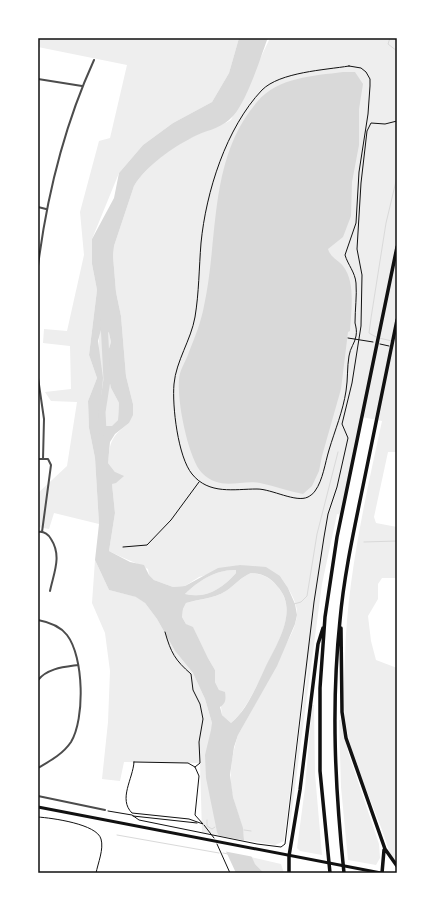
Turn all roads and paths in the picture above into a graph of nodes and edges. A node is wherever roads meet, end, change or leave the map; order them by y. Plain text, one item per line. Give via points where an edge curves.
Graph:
1 (94, 60) dead end
2 (38, 79) edge
3 (82, 86) junction
4 (397, 121) edge
5 (38, 207) edge
6 (46, 208) junction
7 (397, 247) edge
8 (38, 266) edge
9 (397, 320) edge
10 (348, 338) dead end
11 (355, 339) junction
12 (359, 340) junction
13 (364, 341) dead end
14 (38, 378) edge
15 (38, 459) edge
16 (44, 459) junction
17 (200, 481) junction
18 (38, 532) edge
19 (42, 532) junction
20 (123, 547) dead end
21 (50, 591) dead end
22 (325, 617) junction
23 (340, 618) junction
24 (38, 620) edge
25 (165, 632) dead end
26 (78, 665) junction
27 (38, 680) edge
28 (195, 766) junction
29 (38, 768) edge
30 (38, 796) edge
31 (38, 808) edge
32 (106, 810) joint
33 (132, 815) junction
34 (38, 817) edge
35 (199, 824) junction
36 (203, 824) junction
37 (384, 849) junction
38 (289, 856) junction
39 (397, 866) edge
40 (96, 873) edge
41 (230, 873) edge
42 (289, 873) edge
43 (330, 873) edge
44 (344, 873) edge
45 (381, 873) edge

1 - 3 street
2 - 3 street
3 - 6 street via 60,151
4 - 12 path via 385,124 370,123 367,132 356,249 362,281
5 - 6 street
6 - 8 street
7 - 22 highway via 337,537
9 - 23 highway via 352,539
10 - 11 path
11 - 12 path
11 - 17 path via 349,355 343,407 314,493 305,498 295,498 259,489 215,488
11 - 17 path via 356,283 346,254 356,223 370,78 361,68 349,66 306,72 283,78 263,88 236,127 221,158 211,188 201,243 193,325 174,384 178,429 186,464
12 - 13 path
12 - 33 path via 342,424 348,437 328,514 315,595 286,842 281,846 257,844 139,820
14 - 16 street via 44,419
15 - 16 street
16 - 19 street via 48,459 51,465
17 - 20 path via 171,520 147,545
18 - 19 street
19 - 21 street via 50,536 57,549
22 - 38 highway via 318,644
22 - 43 highway via 319,740 323,815
23 - 37 highway via 342,712 346,738
23 - 44 highway via 334,740
24 - 26 street via 56,626 67,635
25 - 28 path via 171,652 192,674 193,690 200,704 203,719 199,742 200,763
26 - 27 street via 46,672
26 - 29 street via 80,706 76,732 66,748
28 - 35 path via 188,763 134,762 126,802 129,810 135,814 177,818
28 - 36 path via 199,776 195,815
30 - 32 street
31 - 38 main road
32 - 33 path
33 - 35 path
34 - 40 path via 87,826 96,831 102,845
35 - 36 path
36 - 41 path via 214,837
37 - 39 highway
37 - 45 highway
38 - 42 highway
38 - 45 main road

